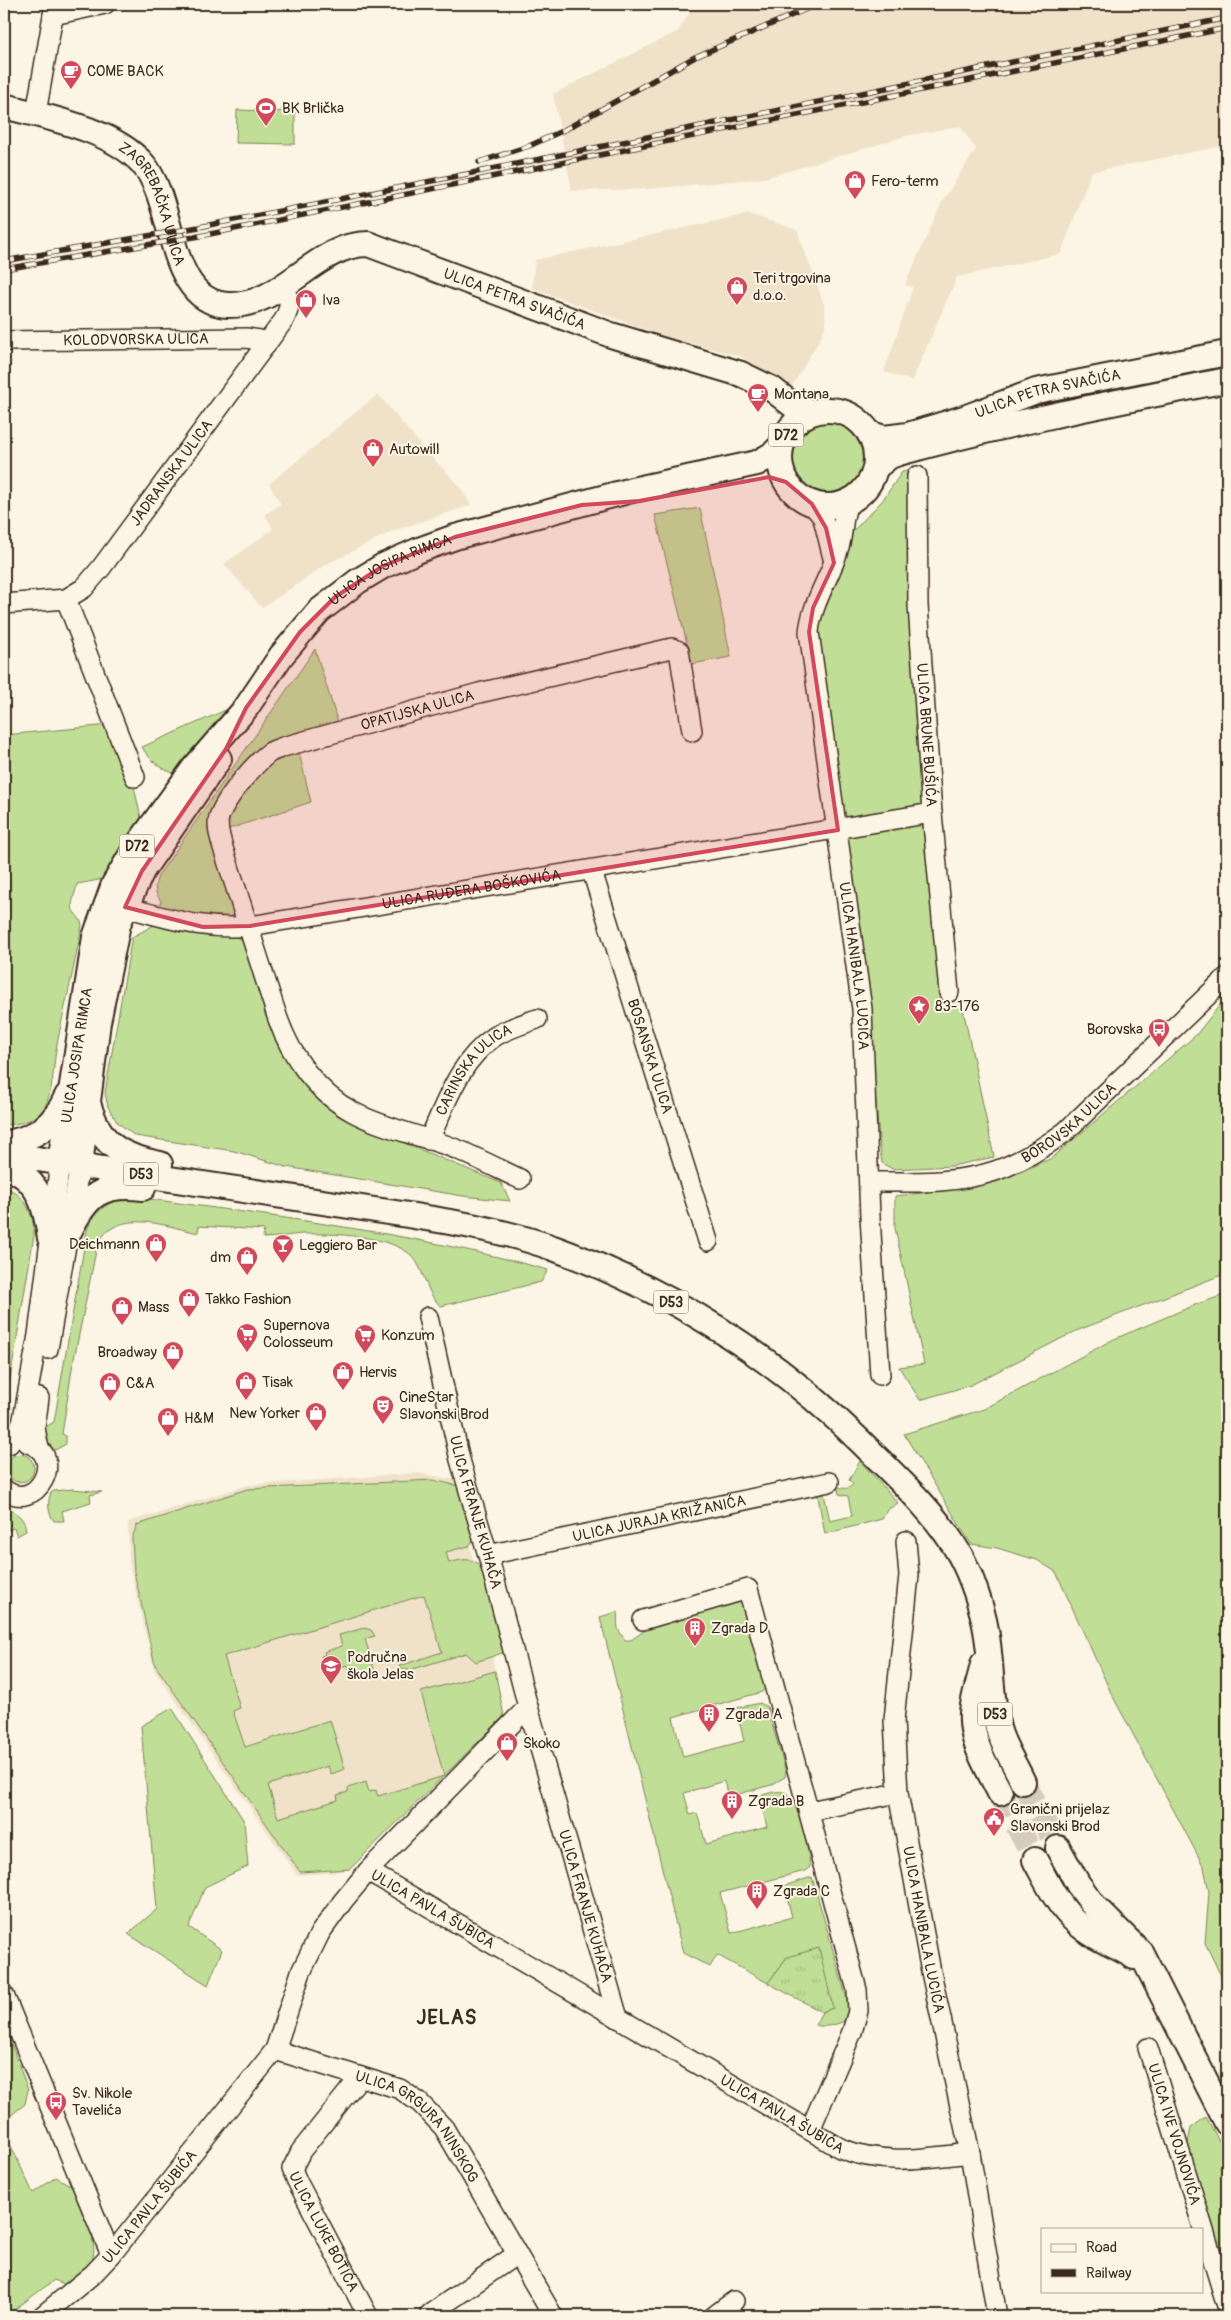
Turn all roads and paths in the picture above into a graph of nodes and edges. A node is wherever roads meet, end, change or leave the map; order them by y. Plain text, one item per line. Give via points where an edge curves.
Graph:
1 (105, 4) edge
2 (54, 10) edge
3 (4, 106) edge
4 (36, 114) junction
5 (282, 287) junction
6 (4, 341) edge
7 (266, 345) junction
8 (1227, 353) edge
9 (1227, 380) edge
10 (756, 383) junction
11 (814, 412) junction
12 (871, 434) junction
13 (782, 442) junction
14 (876, 468) junction
15 (917, 476) dead end
16 (786, 482) junction
17 (849, 502) junction
18 (812, 504) junction
19 (582, 505) junction
20 (834, 563) junction
21 (66, 599) junction
22 (4, 604) edge
23 (692, 731) dead end
24 (135, 777) dead end
25 (932, 813) junction
26 (838, 830) junction
27 (592, 870) junction
28 (116, 905) junction
29 (250, 926) junction
30 (1227, 977) edge
31 (949, 992) dead end
32 (536, 1019) dead end
33 (74, 1078) junction
34 (88, 1104) junction
35 (429, 1140) junction
36 (4, 1144) edge
37 (4, 1154) edge
38 (70, 1164) junction
39 (4, 1167) edge
40 (520, 1180) dead end
41 (192, 1182) junction
42 (869, 1182) junction
43 (60, 1235) junction
44 (708, 1241) dead end
45 (428, 1317) dead end
46 (880, 1375) dead end
47 (6, 1446) edge
48 (39, 1449) junction
49 (829, 1482) dead end
50 (4, 1490) edge
51 (906, 1541) dead end
52 (488, 1556) junction
53 (643, 1620) dead end
54 (987, 1640) junction
55 (528, 1708) junction
56 (1023, 1782) tunnel mouth
57 (898, 1793) junction
58 (1000, 1793) tunnel mouth
59 (809, 1811) junction
60 (1058, 1848) tunnel mouth
61 (1035, 1860) tunnel mouth
62 (368, 1871) junction
63 (1152, 1977) junction
64 (4, 1994) edge
65 (618, 2018) junction
66 (1148, 2048) dead end
67 (275, 2050) junction
68 (360, 2077) junction
69 (1227, 2123) edge
70 (810, 2130) junction
71 (970, 2153) junction
72 (1203, 2228) edge
73 (1204, 2231) edge
74 (111, 2254) junction
75 (517, 2254) junction
76 (734, 2301) dead end
77 (1227, 2306) edge
78 (430, 2314) dead end
79 (42, 2316) edge
80 (368, 2316) edge
81 (553, 2316) edge
82 (714, 2316) edge
83 (997, 2316) edge

1 - 2 street
2 - 4 street
3 - 4 main road, ZAGREBAČKA ULICA
4 - 5 main road, ZAGREBAČKA ULICA via 103,137 120,145 142,163 163,201 184,275 202,295 215,303 242,304
5 - 7 street, JADRANSKA ULICA via 289,296 289,310
5 - 10 main road, ULICA PETRA SVAČIĆA via 340,249 368,244 603,332 726,369
6 - 7 street, KOLODVORSKA ULICA via 246,338 260,340
7 - 21 street, JADRANSKA ULICA via 101,568 84,588
8 - 12 main road, ULICA PETRA SVAČIĆA via 1036,391 908,435 884,438
9 - 14 main road, ULICA PETRA SVAČIĆA via 966,434 890,456
10 - 11 main road, ULICA PETRA SVAČIĆA via 772,389 796,407
10 - 13 main road, ULICA PETRA SVAČIĆA via 781,418
11 - 12 main road, D72 via 847,413 858,419
11 - 13 main road, D72 via 791,427
12 - 14 main road via 877,456
13 - 16 main road, D72 via 780,464
13 - 19 main road, ULICA JOSIPA RIMCA / D72 via 773,454 757,463 632,490
14 - 17 main road via 866,487
15 - 25 street, ULICA BRUNE BUŠIĆA via 918,605
16 - 18 main road via 797,495
16 - 19 main road, ULICA JOSIPA RIMCA / D72 via 760,478 639,501
17 - 18 main road via 837,506
17 - 20 street, ULICA HANIBALA LUCIĆA
18 - 20 street via 823,518
19 - 28 main road, ULICA JOSIPA RIMCA / D72 via 455,536 358,581 335,597 306,625 282,656 246,708 226,749
20 - 26 street, ULICA HANIBALA LUCIĆA via 813,608 809,632
21 - 22 street, JADRANSKA ULICA
21 - 24 street
23 - 29 street, OPATIJSKA ULICA via 680,657 672,648 479,692 276,750 253,770 223,807 219,818 224,851
25 - 26 street, ULICA RUĐERA BOŠKOVIĆA
25 - 31 street, ULICA BRUNE BUŠIĆA
26 - 27 street, ULICA RUĐERA BOŠKOVIĆA
26 - 42 street, ULICA HANIBALA LUCIĆA via 862,1009
27 - 29 street, ULICA RUĐERA BOŠKOVIĆA
27 - 44 street, BOSANSKA ULICA
28 - 29 street, ULICA RUĐERA BOŠKOVIĆA via 204,927
28 - 33 main road, ULICA JOSIPA RIMCA / D72 via 95,937
28 - 34 main road, ULICA JOSIPA RIMCA / D72
29 - 35 street, CARINSKA ULICA via 284,1038 299,1062 334,1099 353,1112
30 - 42 street, BOROVSKA ULICA via 1065,1132 1042,1149 978,1175
32 - 35 street, CARINSKA ULICA via 495,1036 469,1059
33 - 36 main road via 51,1122 34,1135
33 - 38 main road, ULICA JOSIPA RIMCA / D72
34 - 38 main road, ULICA JOSIPA RIMCA / D72
34 - 41 main road via 98,1131 116,1150 184,1171
35 - 40 street, CARINSKA ULICA via 461,1151
37 - 38 main road, D53
38 - 41 main road, D53
38 - 43 street, ULICA JOSIPA RIMCA
39 - 43 main road via 25,1177 38,1191
41 - 43 main road via 160,1188 121,1185 106,1189 86,1204
41 - 54 main road, D53 via 504,1233 606,1269 691,1313 758,1355 798,1385 844,1425 914,1496 947,1535 963,1562 984,1620
42 - 46 street, ULICA HANIBALA LUCIĆA
43 - 47 street, ULICA JOSIPA RIMCA via 22,1419 18,1433
43 - 48 street, ULICA JOSIPA RIMCA via 35,1421
45 - 52 street, ULICA FRANJE KUHAČA via 460,1460
47 - 48 street, ULICA JOSIPA RIMCA via 24,1442
48 - 50 street, ULICA JOSIPA RIMCA via 46,1462 46,1476 42,1483 25,1494
49 - 52 street, ULICA JURAJA KRIŽANIĆA
51 - 57 street, ULICA HANIBALA LUCIĆA via 909,1575 894,1720
52 - 55 street, ULICA FRANJE KUHAČA
53 - 59 street via 748,1589
54 - 56 main road, D53 via 999,1729
54 - 58 main road, D53 via 972,1726 978,1747
55 - 62 street
55 - 65 street, ULICA FRANJE KUHAČA
57 - 59 street
57 - 71 street, ULICA HANIBALA LUCIĆA via 931,1972
59 - 70 street via 857,1990 858,2011
60 - 63 main road via 1087,1897 1138,1949
61 - 63 main road via 1067,1914 1088,1932 1132,1957
62 - 65 street, ULICA PAVLA ŠUBIĆA
62 - 67 street, ULICA PAVLA ŠUBIĆA via 320,1933 301,1972
63 - 69 main road
64 - 74 street
65 - 70 street, ULICA PAVLA ŠUBIĆA
66 - 72 street, ULICA IVE VOJNOVIĆA
67 - 68 street, ULICA GRGURA NINSKOG
67 - 74 street, ULICA PAVLA ŠUBIĆA
68 - 75 street, ULICA GRGURA NINSKOG via 400,2089 420,2103 444,2128
68 - 80 street, ULICA LUKE BOTIĆA via 302,2151 292,2169
70 - 71 street, ULICA PAVLA ŠUBIĆA via 860,2156 893,2160
71 - 83 street, ULICA HANIBALA LUCIĆA
73 - 77 street, ULICA IVE VOJNOVIĆA
74 - 79 street, ULICA PAVLA ŠUBIĆA via 93,2274
75 - 78 street
75 - 81 street, ULICA GRGURA NINSKOG
76 - 82 street

